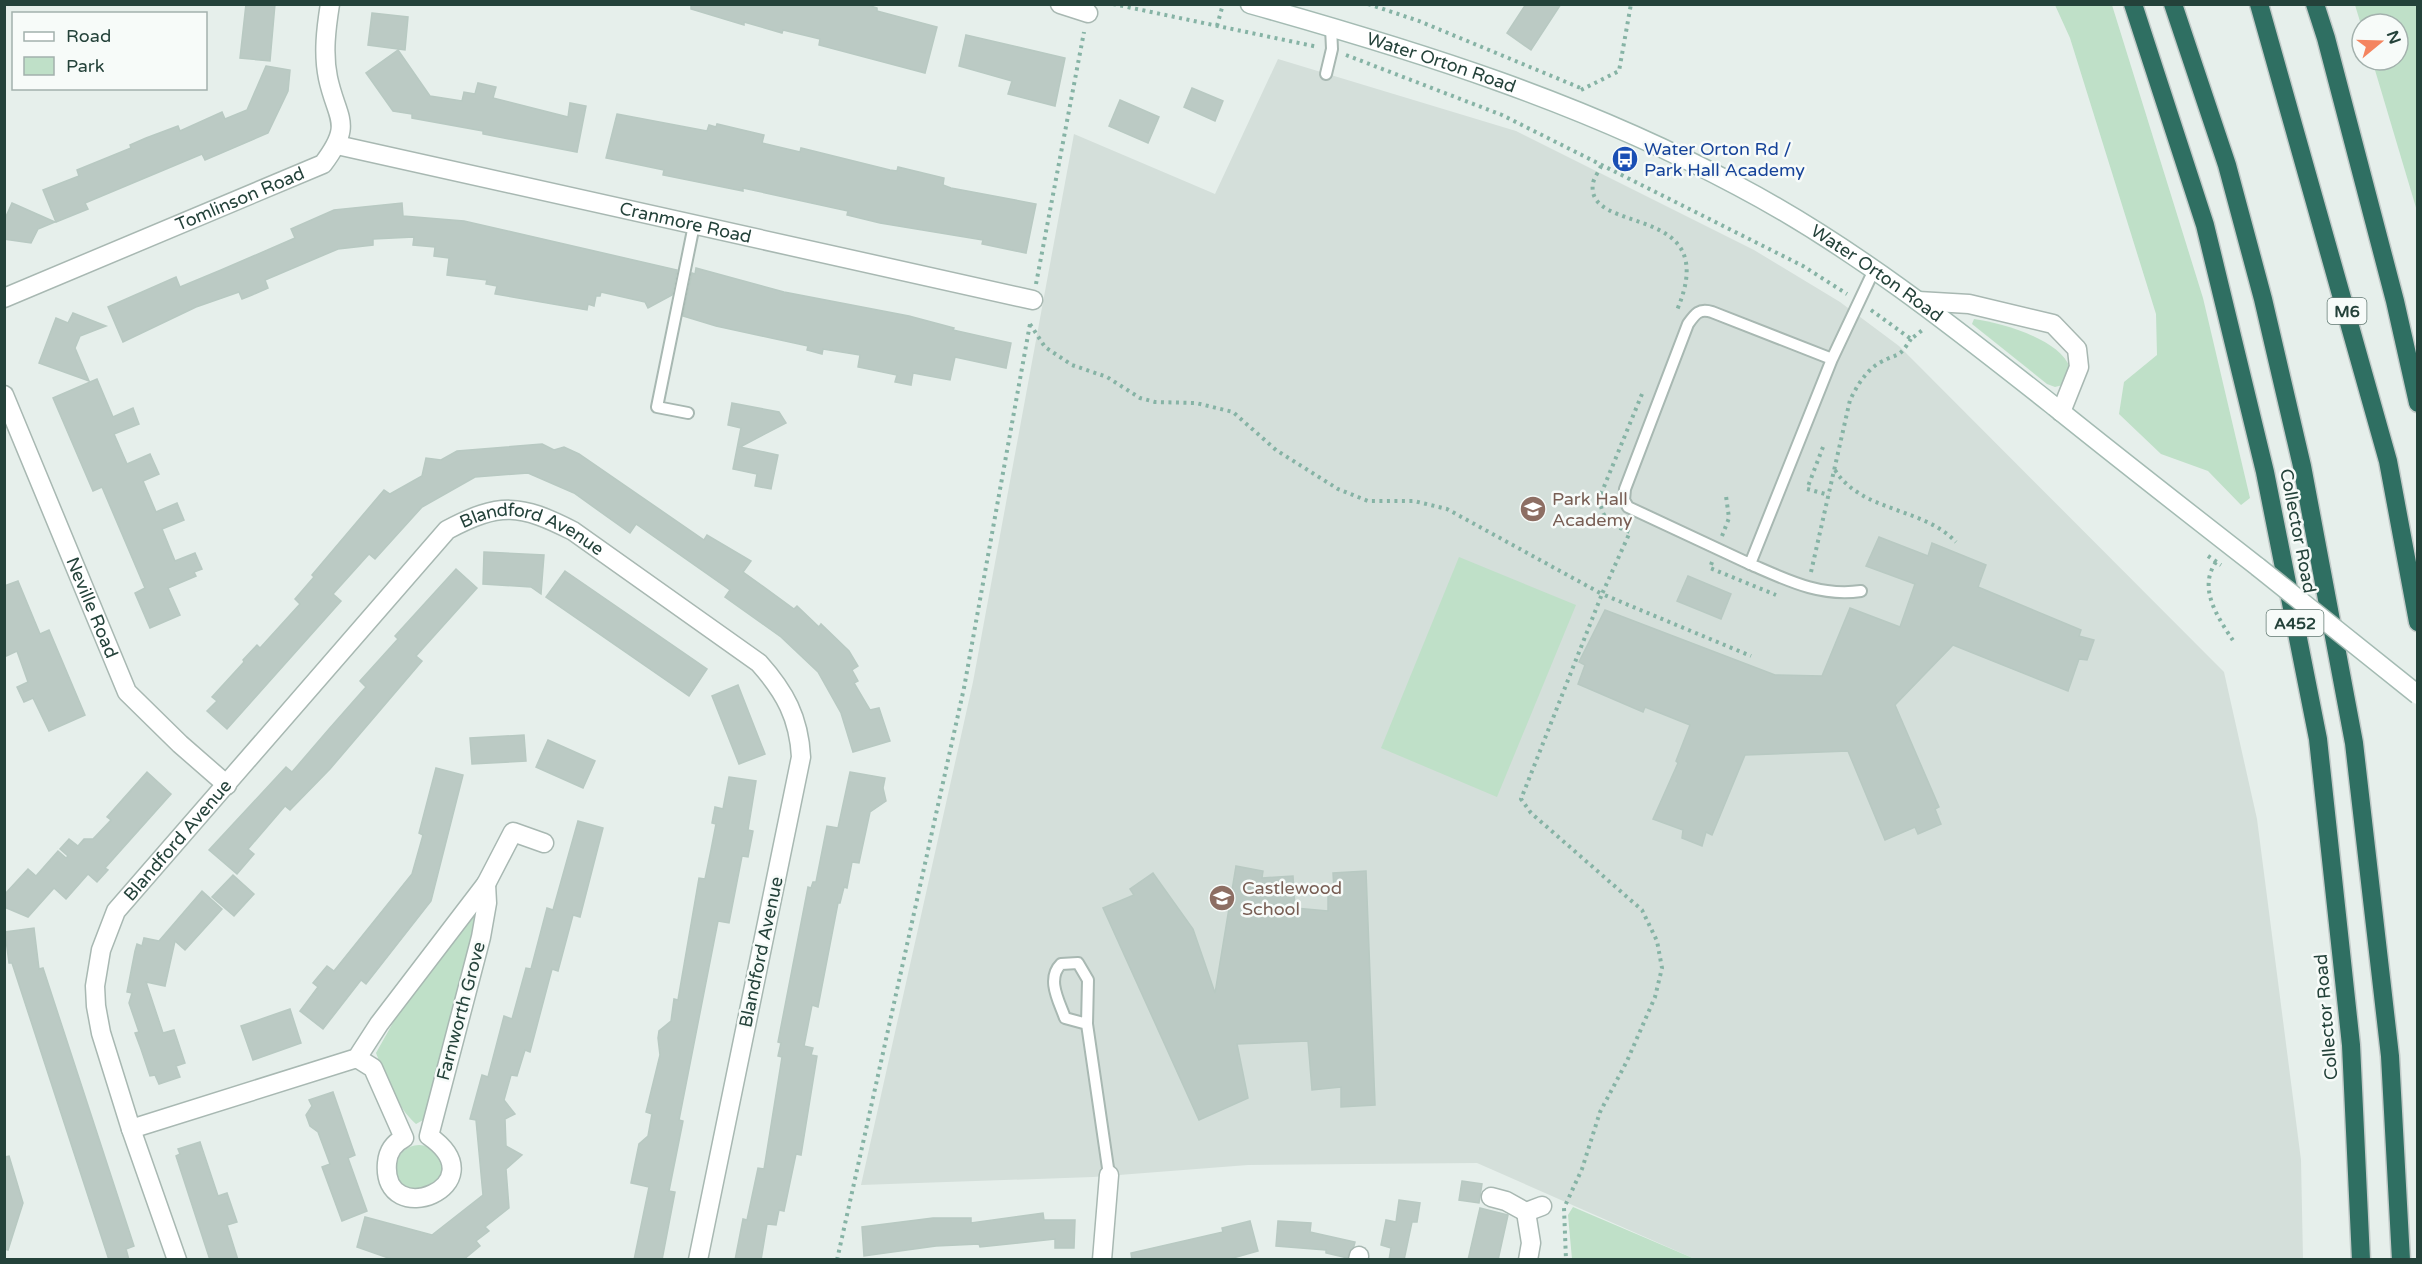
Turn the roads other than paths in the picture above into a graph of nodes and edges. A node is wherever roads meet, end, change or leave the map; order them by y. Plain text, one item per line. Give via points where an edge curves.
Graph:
1 (330, 4) edge
2 (1060, 4) edge
3 (1250, 4) edge
4 (2133, 4) edge
5 (2173, 4) edge
6 (2259, 4) edge
7 (2315, 4) edge
8 (1088, 13) road end
9 (1332, 27) junction
10 (1326, 74) dead end
11 (337, 146) junction
12 (694, 225) junction
13 (1874, 270) junction
14 (4, 298) edge
15 (1033, 300) road end
16 (1918, 301) junction
17 (1832, 359) junction
18 (4, 395) edge
19 (2418, 403) edge
20 (2061, 412) junction
21 (688, 413) dead end
22 (1750, 564) junction
23 (1861, 591) dead end
24 (2418, 622) edge
25 (2418, 694) edge
26 (227, 785) junction
27 (544, 843) dead end
28 (486, 884) junction
29 (1087, 1024) junction
30 (357, 1058) junction
31 (131, 1129) junction
32 (429, 1136) junction
33 (405, 1138) junction
34 (1109, 1175) joint
35 (1491, 1197) dead end
36 (177, 1260) edge
37 (698, 1260) edge
38 (1102, 1260) edge
39 (1528, 1260) edge
40 (2361, 1260) edge
41 (2401, 1260) edge

1 - 11 street via 325,37 328,78 342,117
2 - 8 street
3 - 9 street, Water Orton Road
4 - 40 highway, Collector Road / A452 via 2205,225 2265,472 2318,739 2351,1045
5 - 41 highway, Collector Road / A452 via 2227,165 2263,299 2302,466 2352,731 2390,1056
6 - 24 highway, M6 via 2388,461
7 - 19 highway, M6 via 2395,301
9 - 10 lane
9 - 13 street, Water Orton Road via 1461,66 1613,124 1741,187
11 - 12 street, Cranmore Road
11 - 14 street, Tomlinson Road via 322,164
12 - 15 street, Cranmore Road
12 - 21 lane via 657,407
13 - 16 street, Water Orton Road
13 - 17 lane
16 - 20 street, Water Orton Road
16 - 20 street via 1969,304 2052,324 2076,349 2079,367
17 - 22 lane
17 - 22 lane via 1704,310 1695,313 1688,324 1624,500 1628,507
18 - 26 street, Neville Road via 127,692
20 - 25 street, Water Orton Road, bridge
22 - 23 lane via 1805,588 1834,593
26 - 31 street, Blandford Avenue via 116,911 102,950 95,986 96,1006
26 - 37 street, Blandford Avenue via 447,530 478,514 515,508 573,531 759,663 792,708 800,731 801,757
27 - 28 street, Farnworth Grove via 513,832
28 - 30 street, Farnworth Grove via 385,1015
28 - 32 street, Farnworth Grove via 481,937
29 - 29 lane via 1088,980 1084,968 1078,963 1061,964 1054,970 1053,979 1065,1018
29 - 34 lane
30 - 31 street
30 - 33 street via 373,1068
31 - 36 street, Blandford Avenue
32 - 33 street
32 - 33 street via 442,1145 450,1161 450,1178 437,1193 418,1199 393,1187 386,1173 388,1156 396,1142
34 - 38 street
35 - 39 street via 1534,1209

